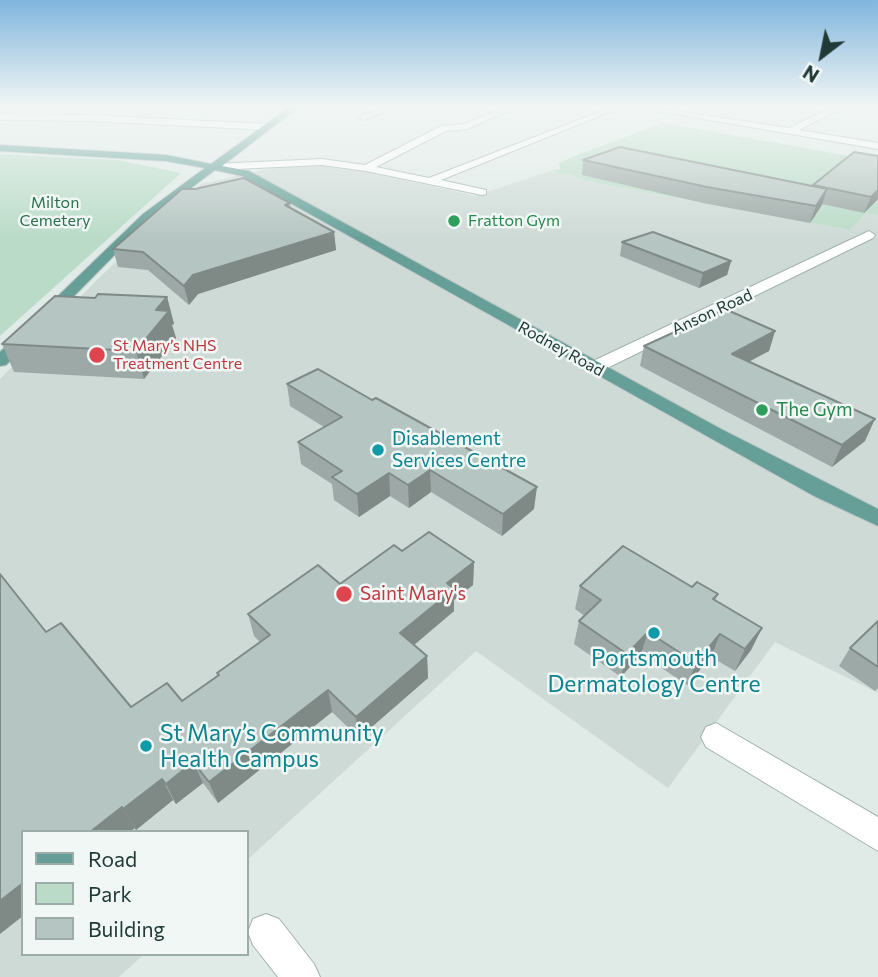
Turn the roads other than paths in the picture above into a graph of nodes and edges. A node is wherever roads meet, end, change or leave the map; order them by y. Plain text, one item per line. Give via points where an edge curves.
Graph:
1 (54, 151) edge
2 (223, 151) edge
3 (235, 151) edge
4 (400, 151) edge
5 (506, 151) edge
6 (217, 152) dead end
7 (105, 153) junction
8 (206, 153) dead end
9 (279, 162) junction
10 (366, 168) junction
11 (210, 169) junction
12 (249, 175) junction
13 (430, 181) junction
14 (187, 185) junction
15 (266, 187) junction
16 (482, 192) dead end
17 (869, 235) dead end
18 (0, 361) edge
19 (595, 367) junction
20 (867, 511) edge
21 (878, 518) edge
22 (716, 737) dead end
23 (878, 835) edge
24 (266, 932) dead end
25 (301, 977) edge

1 - 7 main road
2 - 6 main road
3 - 11 main road
4 - 10 street
5 - 13 street
7 - 8 main road
7 - 11 main road
9 - 10 street
9 - 11 street
9 - 12 street via 258,167
10 - 13 street
11 - 12 main road, Rodney Road
11 - 14 main road
11 - 15 main road, Rodney Road
12 - 15 main road, Rodney Road
13 - 16 street
14 - 15 main road, Rodney Road via 226,177
14 - 18 main road via 147,216
15 - 19 main road, Rodney Road
17 - 19 street, Anson Road
19 - 20 main road, Rodney Road
20 - 21 main road, Rodney Road
22 - 23 street
24 - 25 street

